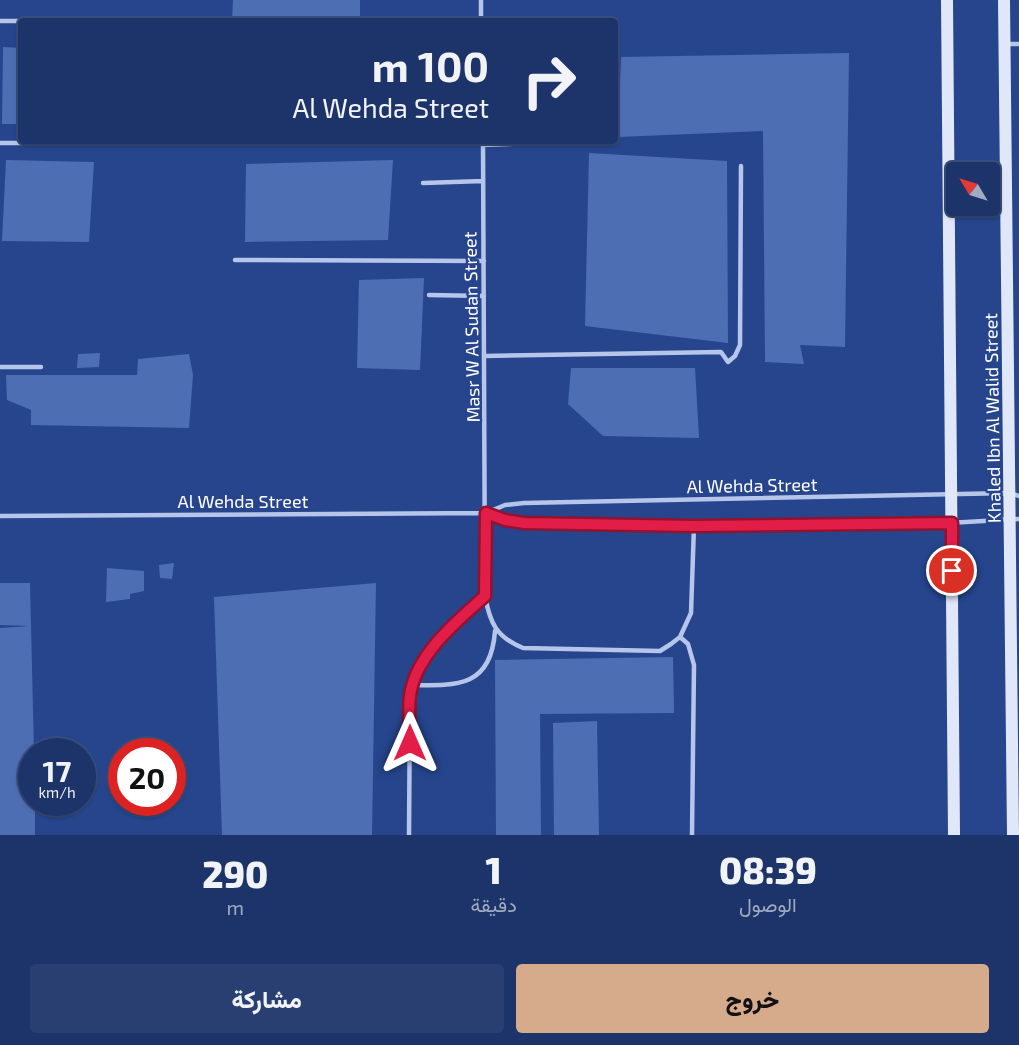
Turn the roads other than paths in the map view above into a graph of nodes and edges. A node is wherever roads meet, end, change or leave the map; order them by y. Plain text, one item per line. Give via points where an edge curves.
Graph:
1 (481, 0) edge
2 (947, 0) edge
3 (1004, 0) edge
4 (482, 18) edge
5 (0, 21) edge
6 (18, 21) edge
7 (1004, 44) junction
8 (1019, 44) edge
9 (0, 143) edge
10 (18, 143) edge
11 (483, 144) edge
12 (741, 166) dead end
13 (483, 181) junction
14 (423, 183) dead end
15 (235, 260) dead end
16 (484, 261) junction
17 (429, 295) dead end
18 (484, 296) junction
19 (484, 356) junction
20 (0, 367) edge
21 (40, 367) dead end
22 (1015, 494) edge
23 (951, 495) junction
24 (486, 513) junction
25 (0, 516) edge
26 (1015, 520) edge
27 (952, 523) junction
28 (693, 526) junction
29 (485, 596) junction
30 (495, 631) junction
31 (680, 636) junction
32 (412, 685) junction
33 (410, 835) edge
34 (692, 835) edge
35 (954, 835) edge
36 (1013, 835) edge

1 - 4 lane
2 - 23 main road
3 - 7 main road, Khaled Ibn Al Walid Street
5 - 6 lane
7 - 8 lane
7 - 22 main road, Khaled Ibn Al Walid Street
9 - 10 lane
11 - 13 lane, Masr W Al Sudan Street
12 - 19 lane via 740,345 728,362 721,352
13 - 14 lane
13 - 16 lane, Masr W Al Sudan Street
15 - 16 lane
16 - 18 lane, Masr W Al Sudan Street
17 - 18 lane
18 - 19 lane, Masr W Al Sudan Street
19 - 24 lane, Masr W Al Sudan Street
20 - 21 lane
22 - 23 lane, Al Wehda Street
22 - 26 main road, Khaled Ibn Al Walid Street
23 - 24 lane, Al Wehda Street via 524,503
23 - 27 main road
24 - 25 lane, Al Wehda Street
24 - 28 lane, Al Wehda Street via 524,523
24 - 29 lane, Masr W Al Sudan Street
26 - 27 lane, Al Wehda Street
26 - 36 main road, Khaled Ibn Al Walid Street
27 - 28 lane, Al Wehda Street
27 - 35 main road
28 - 31 lane via 691,613
29 - 30 lane, Masr W Al Sudan Street
29 - 32 lane via 430,652
30 - 31 lane via 524,648 660,651
30 - 32 lane via 494,650 485,668 469,682
31 - 34 lane via 688,644 694,664
32 - 33 lane

